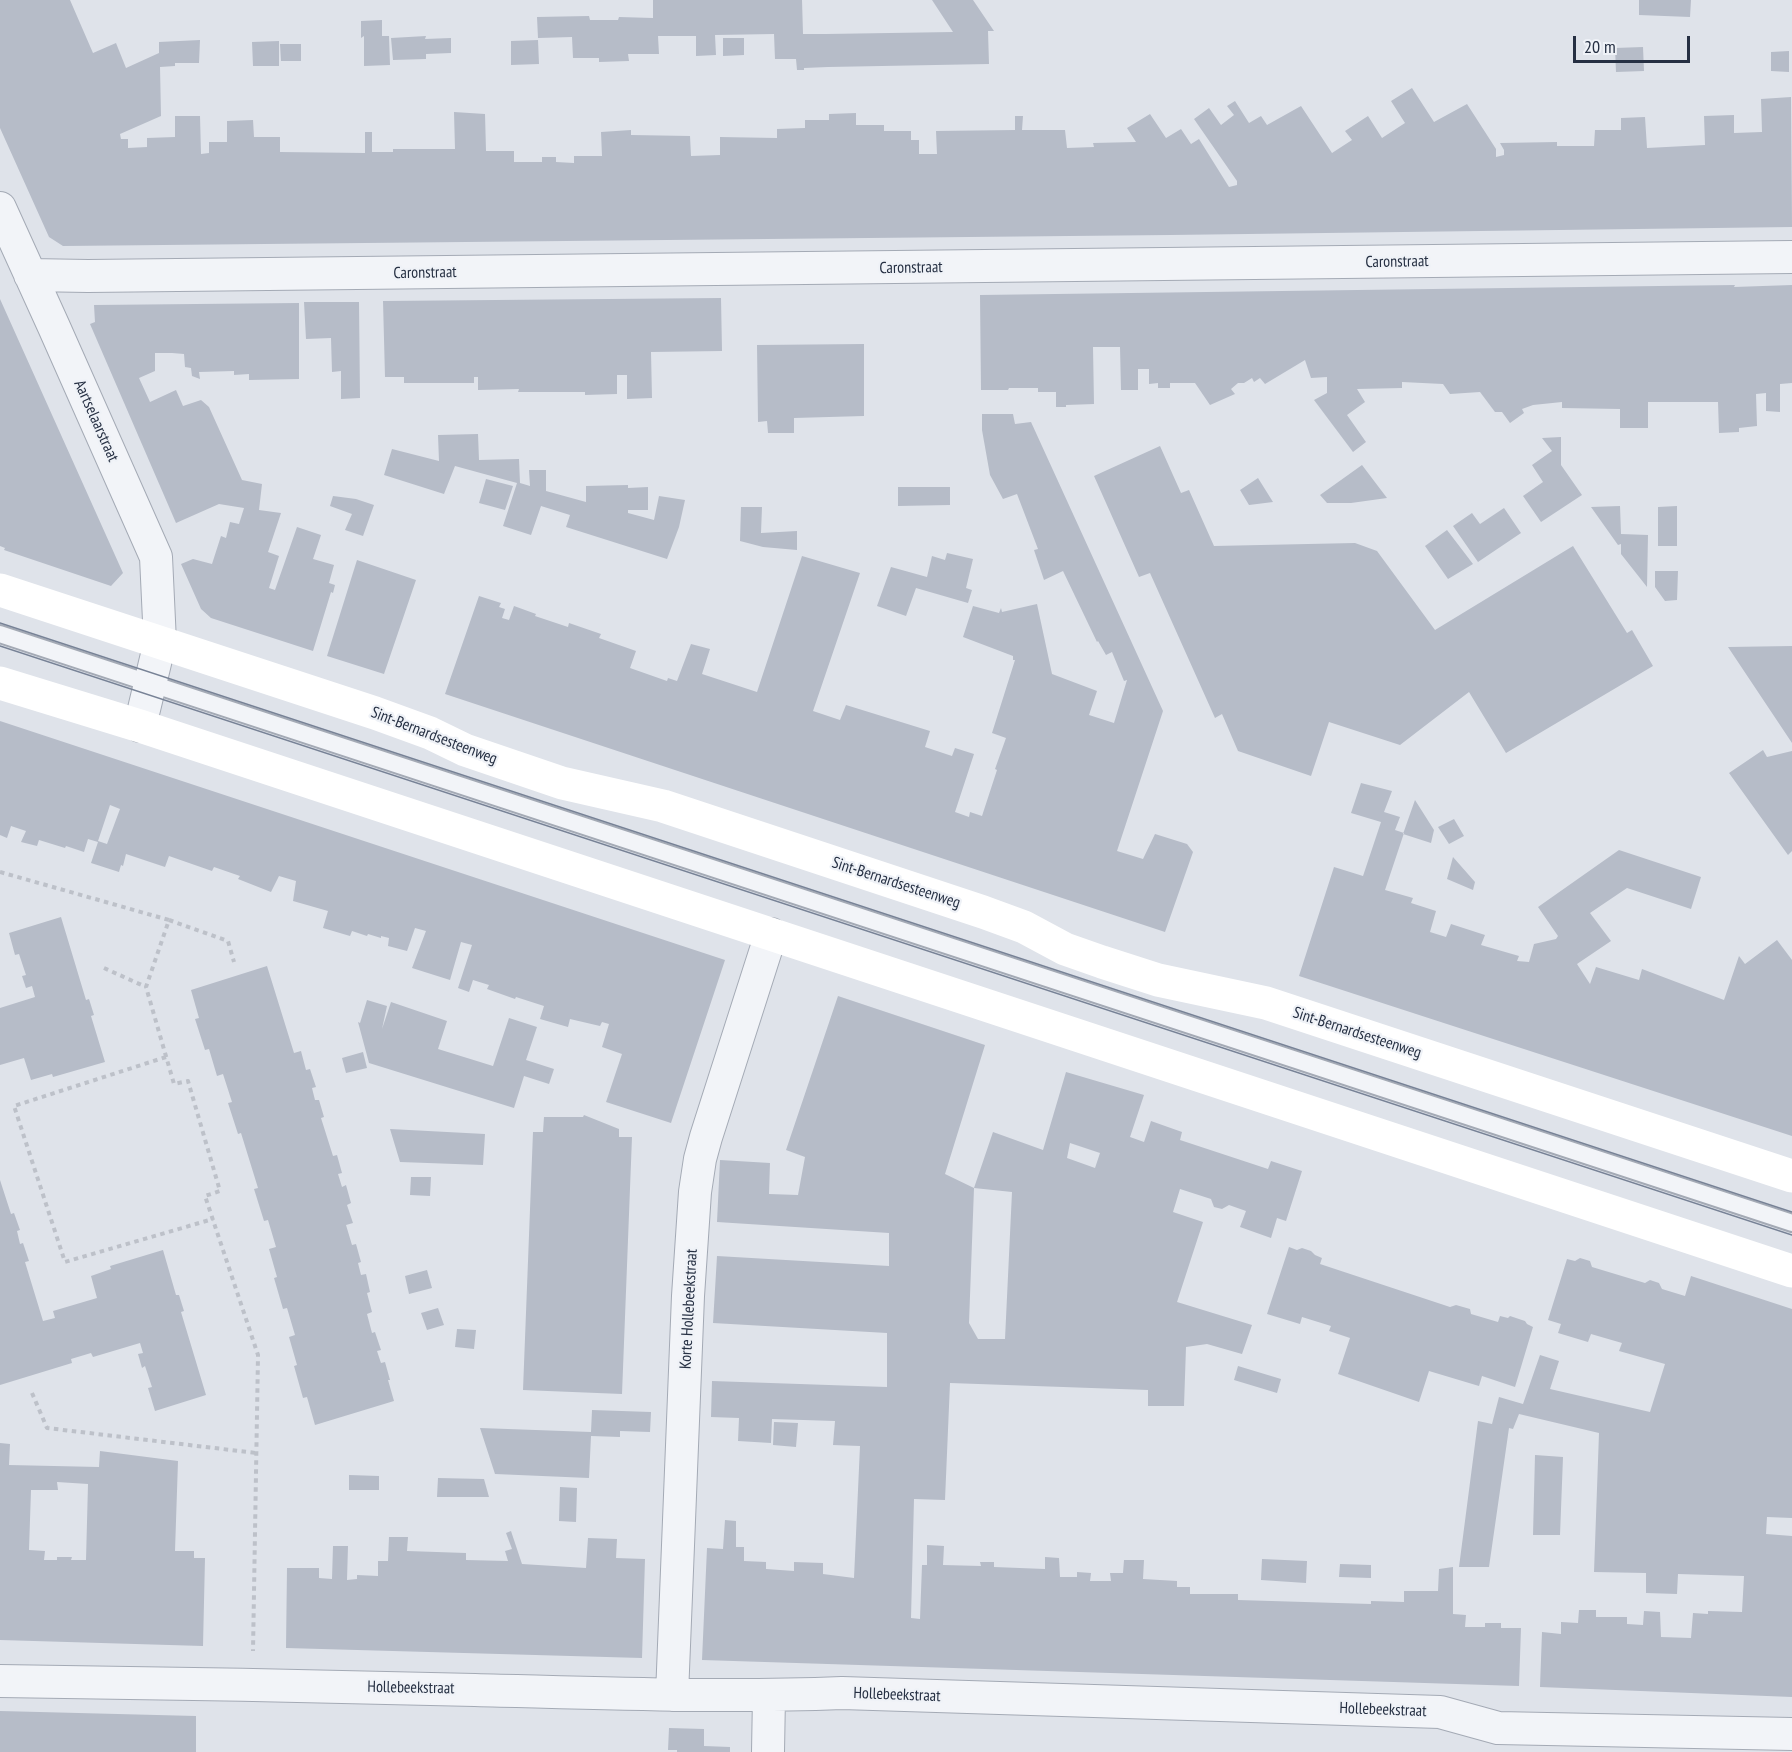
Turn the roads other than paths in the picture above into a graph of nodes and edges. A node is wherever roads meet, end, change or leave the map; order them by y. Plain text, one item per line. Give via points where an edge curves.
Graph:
1 (0, 208) edge
2 (1792, 257) edge
3 (30, 275) junction
4 (0, 590) edge
5 (0, 634) edge
6 (160, 642) junction
7 (0, 683) edge
8 (150, 684) junction
9 (140, 726) junction
10 (771, 934) junction
11 (1792, 1176) edge
12 (1792, 1223) edge
13 (1792, 1272) edge
14 (0, 1681) edge
15 (672, 1695) junction
16 (769, 1696) junction
17 (1792, 1734) edge
18 (768, 1752) edge

1 - 3 street, Aartselaarstraat
2 - 3 street, Caronstraat
3 - 6 street, Aartselaarstraat via 156,557
4 - 6 main road, Sint-Bernardsesteenweg
5 - 8 lane
6 - 8 street, Aartselaarstraat
6 - 11 main road, Sint-Bernardsesteenweg via 375,713 465,750 562,783 663,806 972,908 1102,962 1168,983 1266,1003
7 - 9 main road
8 - 9 street, Aartselaarstraat
8 - 12 lane
9 - 10 main road
10 - 13 main road
10 - 15 street, Korte Hollebeekstraat via 706,1137 695,1192
14 - 15 street, Hollebeekstraat
15 - 16 street, Hollebeekstraat
16 - 17 street, Hollebeekstraat via 842,1693 1428,1711 1498,1728
16 - 18 street

